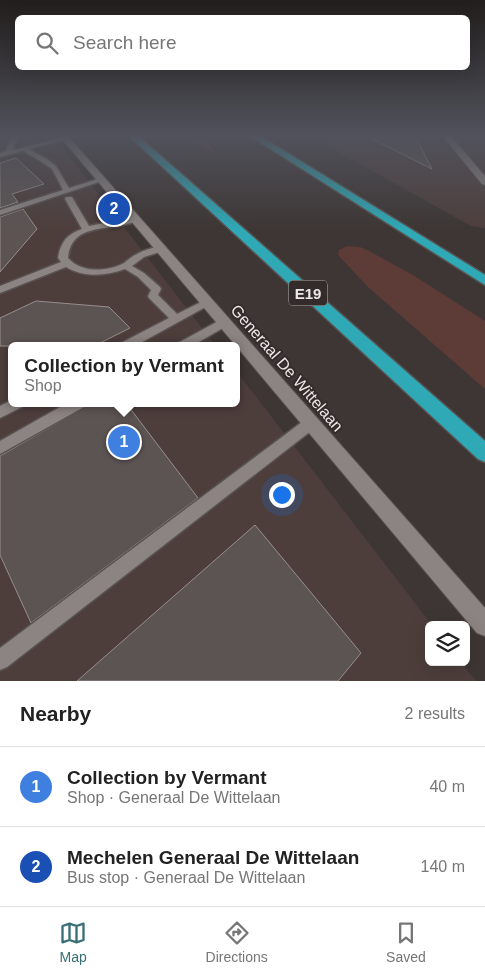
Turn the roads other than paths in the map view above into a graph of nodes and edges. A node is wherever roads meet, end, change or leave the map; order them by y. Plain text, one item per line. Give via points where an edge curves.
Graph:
1 (53, 166) edge
2 (89, 166) edge
3 (166, 166) edge
4 (302, 166) edge
5 (471, 166) edge
6 (101, 180) junction
7 (485, 182) edge
8 (69, 195) junction
9 (0, 213) edge
10 (135, 219) junction
11 (86, 229) junction
12 (160, 248) junction
13 (66, 263) junction
14 (126, 266) junction
15 (485, 281) edge
16 (0, 290) edge
17 (207, 302) junction
18 (176, 319) junction
19 (224, 322) junction
20 (133, 342) edge
21 (189, 342) edge
22 (72, 407) edge
23 (311, 423) junction
24 (0, 448) edge
25 (485, 453) edge
26 (485, 625) edge
27 (0, 660) edge

1 - 8 lane
2 - 6 street, Generaal De Wittelaan
3 - 25 highway, E19
4 - 15 highway
5 - 7 street
6 - 8 lane
6 - 10 street, Generaal De Wittelaan
8 - 9 lane
8 - 11 lane
10 - 11 lane
10 - 12 street, Generaal De Wittelaan
11 - 13 lane via 65,245 62,258
12 - 14 lane via 141,255
12 - 17 street, Generaal De Wittelaan
13 - 14 lane via 92,272
13 - 16 lane
14 - 18 lane via 156,289 153,296
17 - 18 lane
17 - 19 street, Generaal De Wittelaan
18 - 20 lane
19 - 21 lane
19 - 23 street, Generaal De Wittelaan
22 - 24 lane
23 - 26 street, Generaal De Wittelaan
23 - 27 lane

